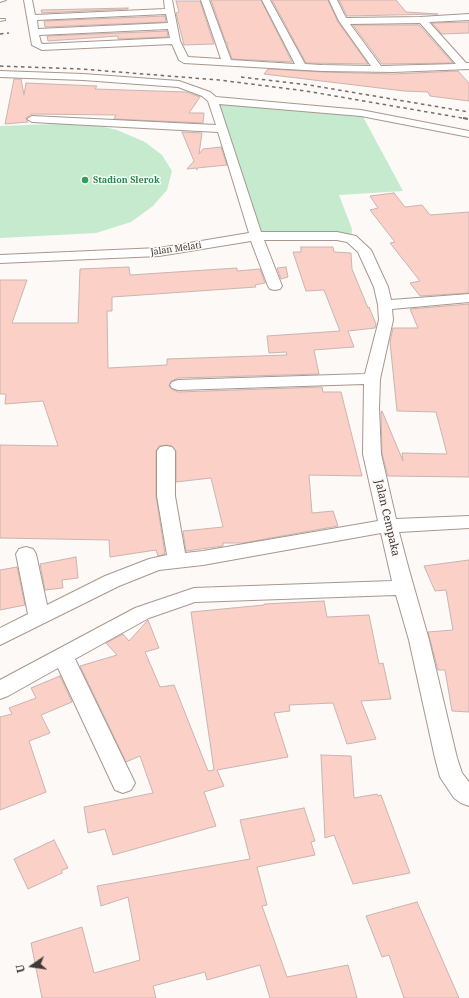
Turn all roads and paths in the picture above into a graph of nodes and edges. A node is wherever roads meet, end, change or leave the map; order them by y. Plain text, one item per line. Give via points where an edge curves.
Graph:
1 (4, 0) edge
2 (28, 0) edge
3 (168, 0) edge
4 (205, 0) edge
5 (266, 0) edge
6 (333, 0) edge
7 (0, 1) edge
8 (170, 11) junction
9 (469, 17) edge
10 (32, 18) junction
11 (420, 20) junction
12 (343, 21) junction
13 (172, 26) junction
14 (35, 32) junction
15 (175, 41) junction
16 (227, 63) junction
17 (466, 66) edge
18 (302, 67) junction
19 (378, 68) junction
20 (0, 74) edge
21 (213, 100) junction
22 (32, 120) dead end
23 (223, 129) junction
24 (469, 134) edge
25 (256, 236) junction
26 (351, 239) joint
27 (0, 259) edge
28 (275, 286) dead end
29 (469, 298) edge
30 (385, 306) junction
31 (372, 379) junction
32 (178, 385) dead end
33 (166, 451) dead end
34 (469, 522) edge
35 (389, 529) junction
36 (26, 554) dead end
37 (177, 560) junction
38 (401, 579) junction
39 (39, 617) junction
40 (0, 637) edge
41 (62, 655) junction
42 (0, 690) edge
43 (123, 782) dead end
44 (469, 796) edge

1 - 7 lane
2 - 10 street
3 - 8 street
4 - 16 street
5 - 18 street
6 - 12 street
8 - 10 street
8 - 13 street
9 - 11 street
10 - 14 street
11 - 12 street
11 - 17 street
12 - 19 street
13 - 14 street
13 - 15 street
14 - 15 street via 37,45 46,47
15 - 16 street via 184,60
16 - 18 street
17 - 19 street
18 - 19 street
20 - 21 street via 179,84 206,94
21 - 23 street
21 - 24 street via 362,112
22 - 23 street
23 - 25 street
25 - 26 street, Jalan Melati via 337,236
25 - 27 street, Jalan Melati via 159,252
25 - 28 street
26 - 30 street, Jalan Cempaka via 364,250 381,287
29 - 30 street
30 - 31 street, Jalan Cempaka via 386,320
31 - 32 street
31 - 35 street, Jalan Cempaka via 372,454
33 - 37 street via 166,496
34 - 35 street
35 - 37 street
35 - 38 street, Jalan Cempaka
36 - 39 street
37 - 39 street via 134,571
38 - 41 street via 194,595 142,613
38 - 44 street, Jalan Cempaka via 446,758 452,777
39 - 40 street
41 - 42 street
41 - 43 street

